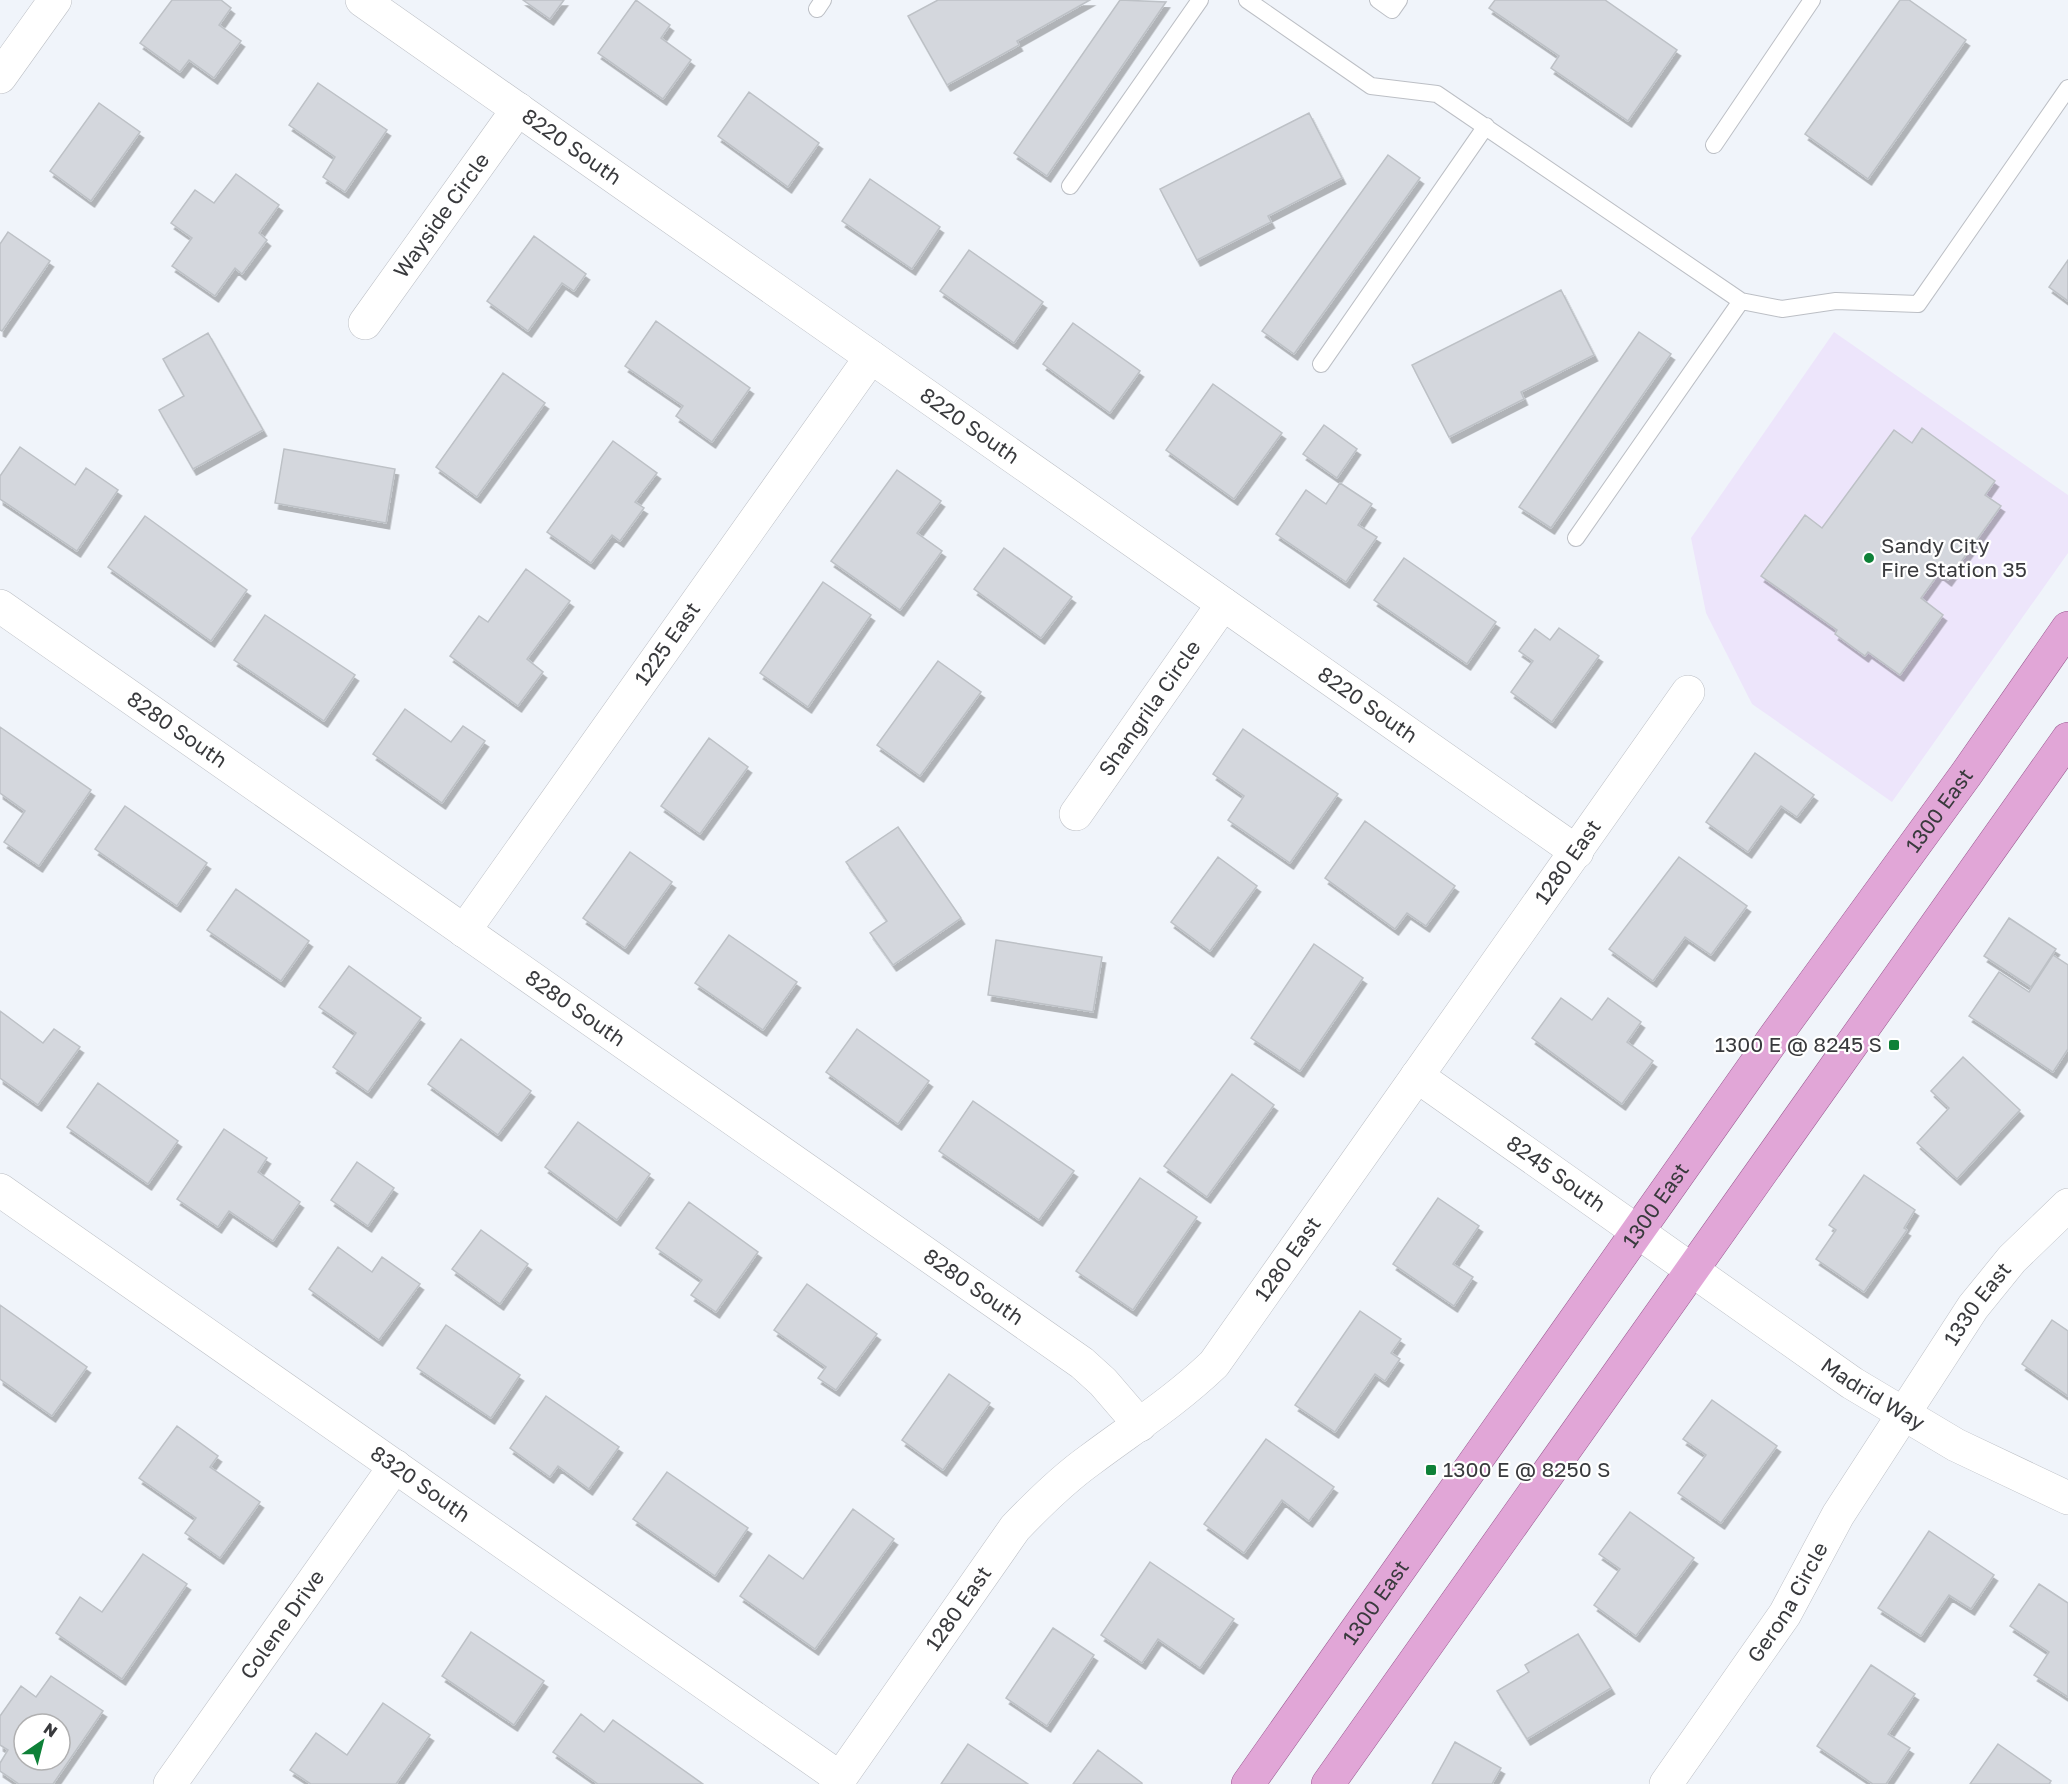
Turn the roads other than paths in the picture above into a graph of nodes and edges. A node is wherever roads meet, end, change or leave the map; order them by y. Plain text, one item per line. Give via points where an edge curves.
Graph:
1 (55, 0) edge
2 (362, 0) edge
3 (1200, 0) edge
4 (1247, 0) edge
5 (1378, 0) edge
6 (1399, 0) edge
7 (1812, 0) edge
8 (0, 77) edge
9 (2068, 88) edge
10 (518, 109) junction
11 (1486, 126) junction
12 (1714, 145) dead end
13 (1070, 186) dead end
14 (1741, 301) junction
15 (366, 323) dead end
16 (871, 357) junction
17 (1321, 364) dead end
18 (1576, 538) dead end
19 (1224, 604) junction
20 (0, 606) edge
21 (2068, 628) edge
22 (1688, 692) dead end
23 (2068, 740) edge
24 (1076, 813) dead end
25 (1577, 852) junction
26 (464, 931) junction
27 (1418, 1076) junction
28 (0, 1190) edge
29 (2068, 1205) edge
30 (1637, 1233) junction
31 (1692, 1271) junction
32 (1902, 1415) junction
33 (1140, 1425) junction
34 (395, 1466) junction
35 (2068, 1498) edge
36 (838, 1781) edge
37 (170, 1784) edge
38 (1248, 1784) edge
39 (1328, 1784) edge
40 (1666, 1784) edge

1 - 8 street
2 - 10 street, 8220 South
3 - 13 lane
4 - 11 lane via 1371,86 1437,94
5 - 6 lane via 1392,10
7 - 12 lane
9 - 14 lane via 1918,304 1836,300 1782,309
10 - 15 street, Wayside Circle
10 - 16 street, 8220 South
11 - 14 lane
11 - 17 lane
14 - 18 lane
16 - 19 street, 8220 South
16 - 26 street, 1225 East
19 - 24 street, Shangrila Circle
19 - 25 street, 8220 South
20 - 26 street, 8280 South
21 - 30 main road, 1300 East
22 - 25 street, 1280 East
23 - 31 main road
25 - 27 street, 1280 East
26 - 33 street, 8280 South via 1082,1363
27 - 30 street, 8245 South
27 - 33 street, 1280 East via 1214,1364 1179,1397
28 - 34 street, 8320 South
29 - 32 street, 1330 East via 2012,1259 1972,1307
30 - 31 street, 8245 South
30 - 38 main road, 1300 East
31 - 32 street, Madrid Way
31 - 39 main road
32 - 35 street, Madrid Way
32 - 40 street, Gerona Circle via 1839,1515 1785,1614
33 - 36 street, 1280 East via 1081,1467 1014,1528
34 - 36 street, 8320 South
34 - 37 street, Colene Drive

